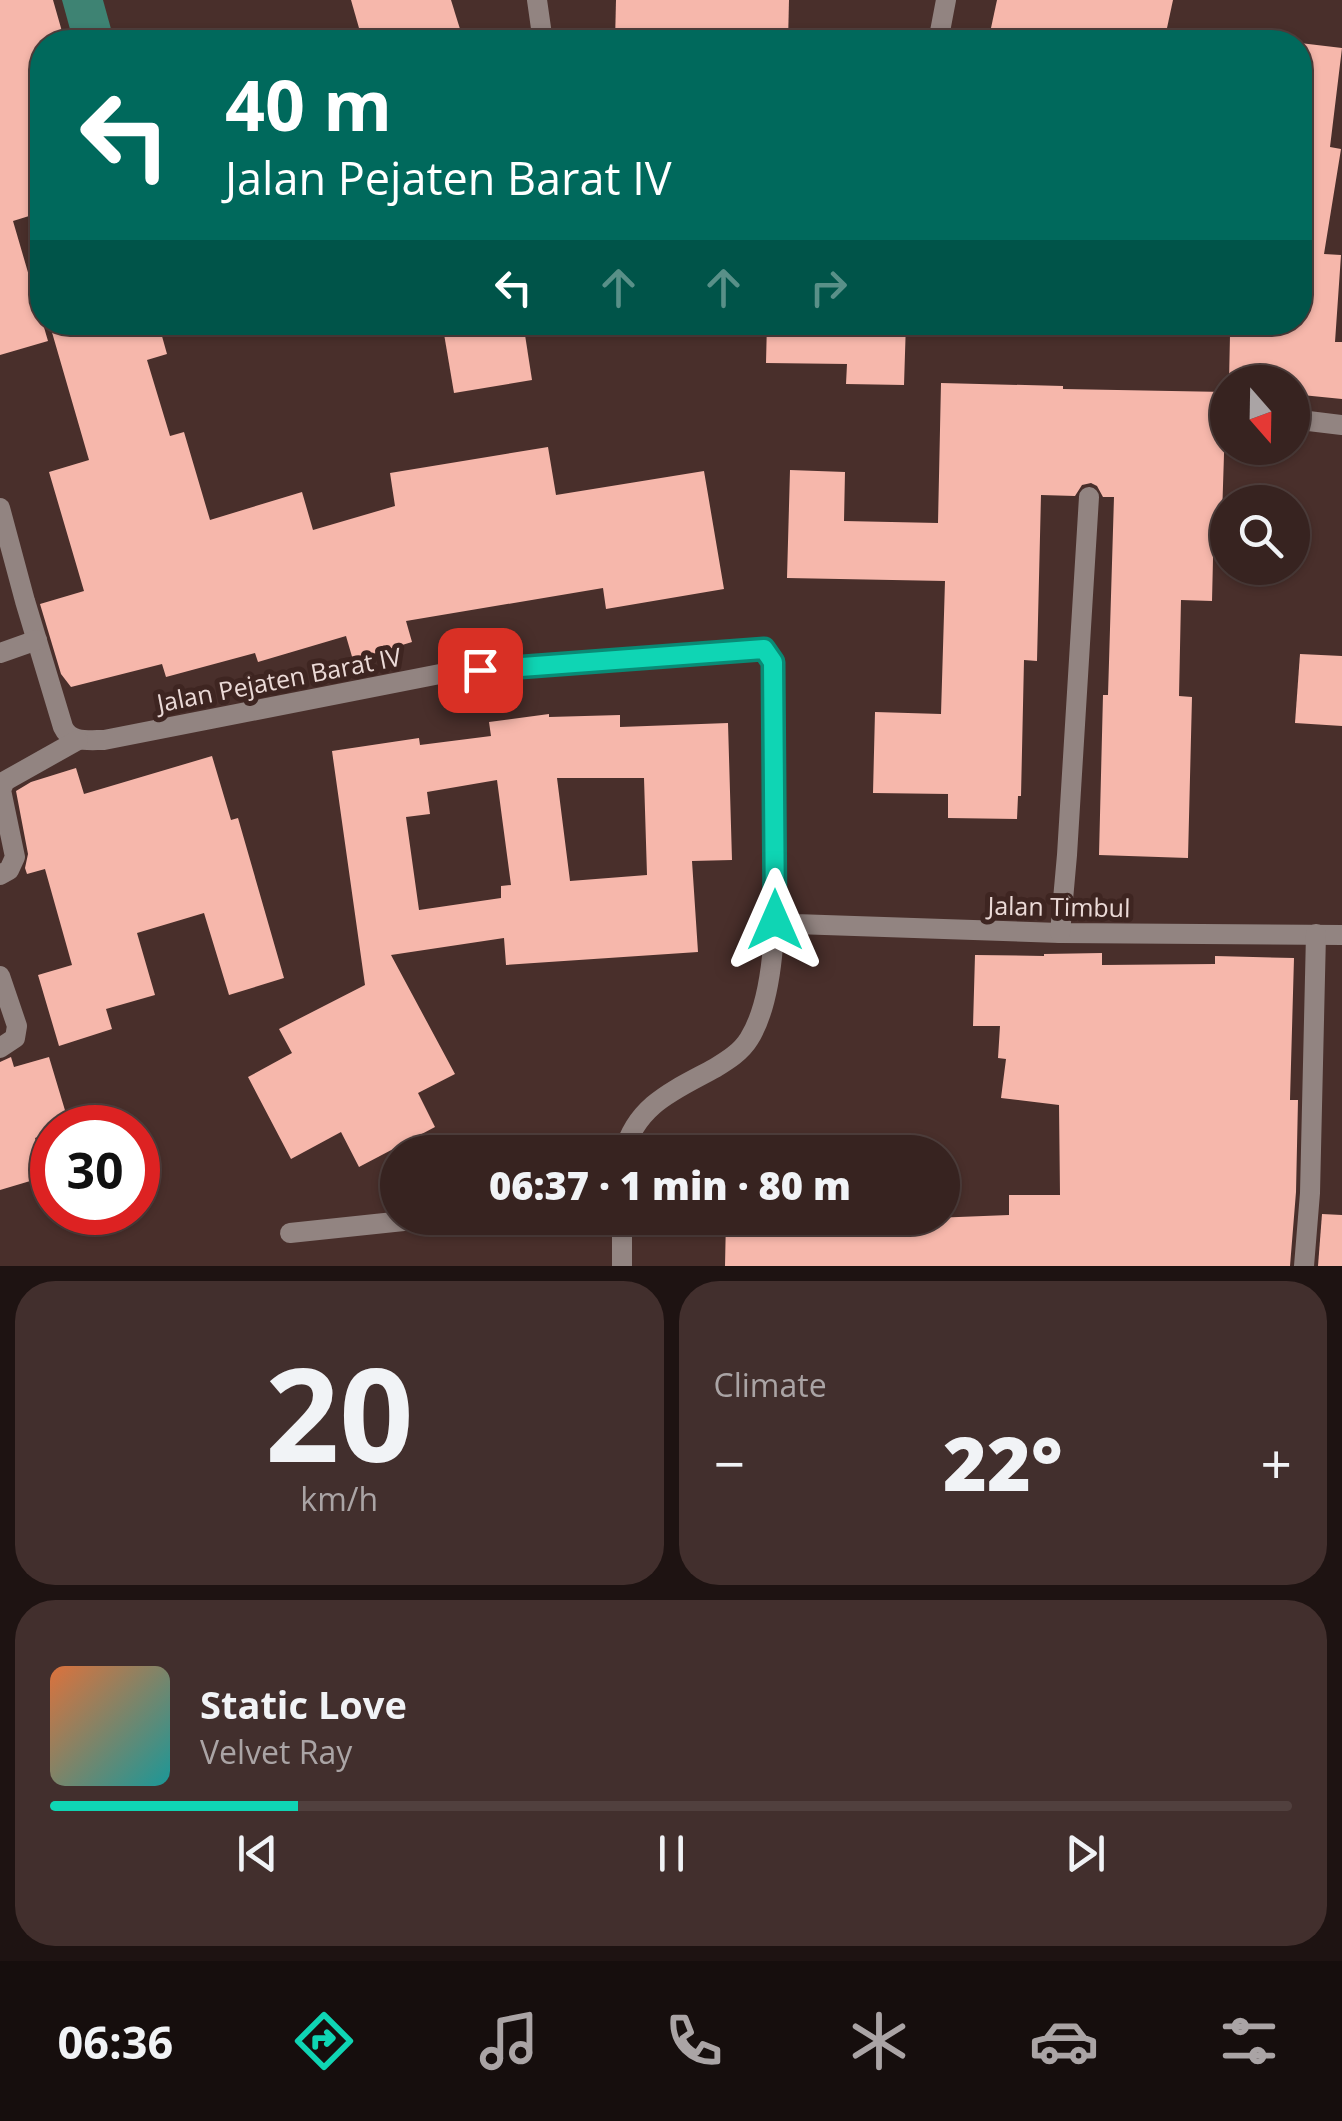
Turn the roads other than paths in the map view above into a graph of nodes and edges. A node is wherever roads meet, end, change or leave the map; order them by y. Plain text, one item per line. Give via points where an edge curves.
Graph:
1 (537, 0) edge
2 (946, 0) edge
3 (541, 30) edge
4 (940, 30) edge
5 (1310, 421) edge
6 (1342, 425) edge
7 (1089, 497) dead end
8 (0, 508) edge
9 (37, 640) junction
10 (0, 654) edge
11 (78, 740) junction
12 (0, 875) edge
13 (775, 920) junction
14 (1060, 933) junction
15 (1316, 934) junction
16 (1342, 934) edge
17 (0, 976) edge
18 (0, 1048) edge
19 (631, 1135) edge
20 (380, 1223) edge
21 (290, 1233) dead end
22 (622, 1235) edge
23 (622, 1266) edge
24 (1304, 1266) edge

1 - 3 street
2 - 4 street
5 - 6 street
7 - 14 street
8 - 9 street
9 - 10 street
9 - 11 street via 63,727
11 - 12 street via 5,782 1,790 15,857
11 - 13 street, Jalan Pejaten Barat IV via 444,672 764,649 773,662
13 - 14 street, Jalan Timbul
13 - 19 street via 766,992 751,1037 724,1062 658,1099
14 - 15 street, Jalan Timbul
15 - 16 street, Jalan Timbul
15 - 24 street
17 - 18 street via 17,1026 15,1038
20 - 21 street
22 - 23 street

